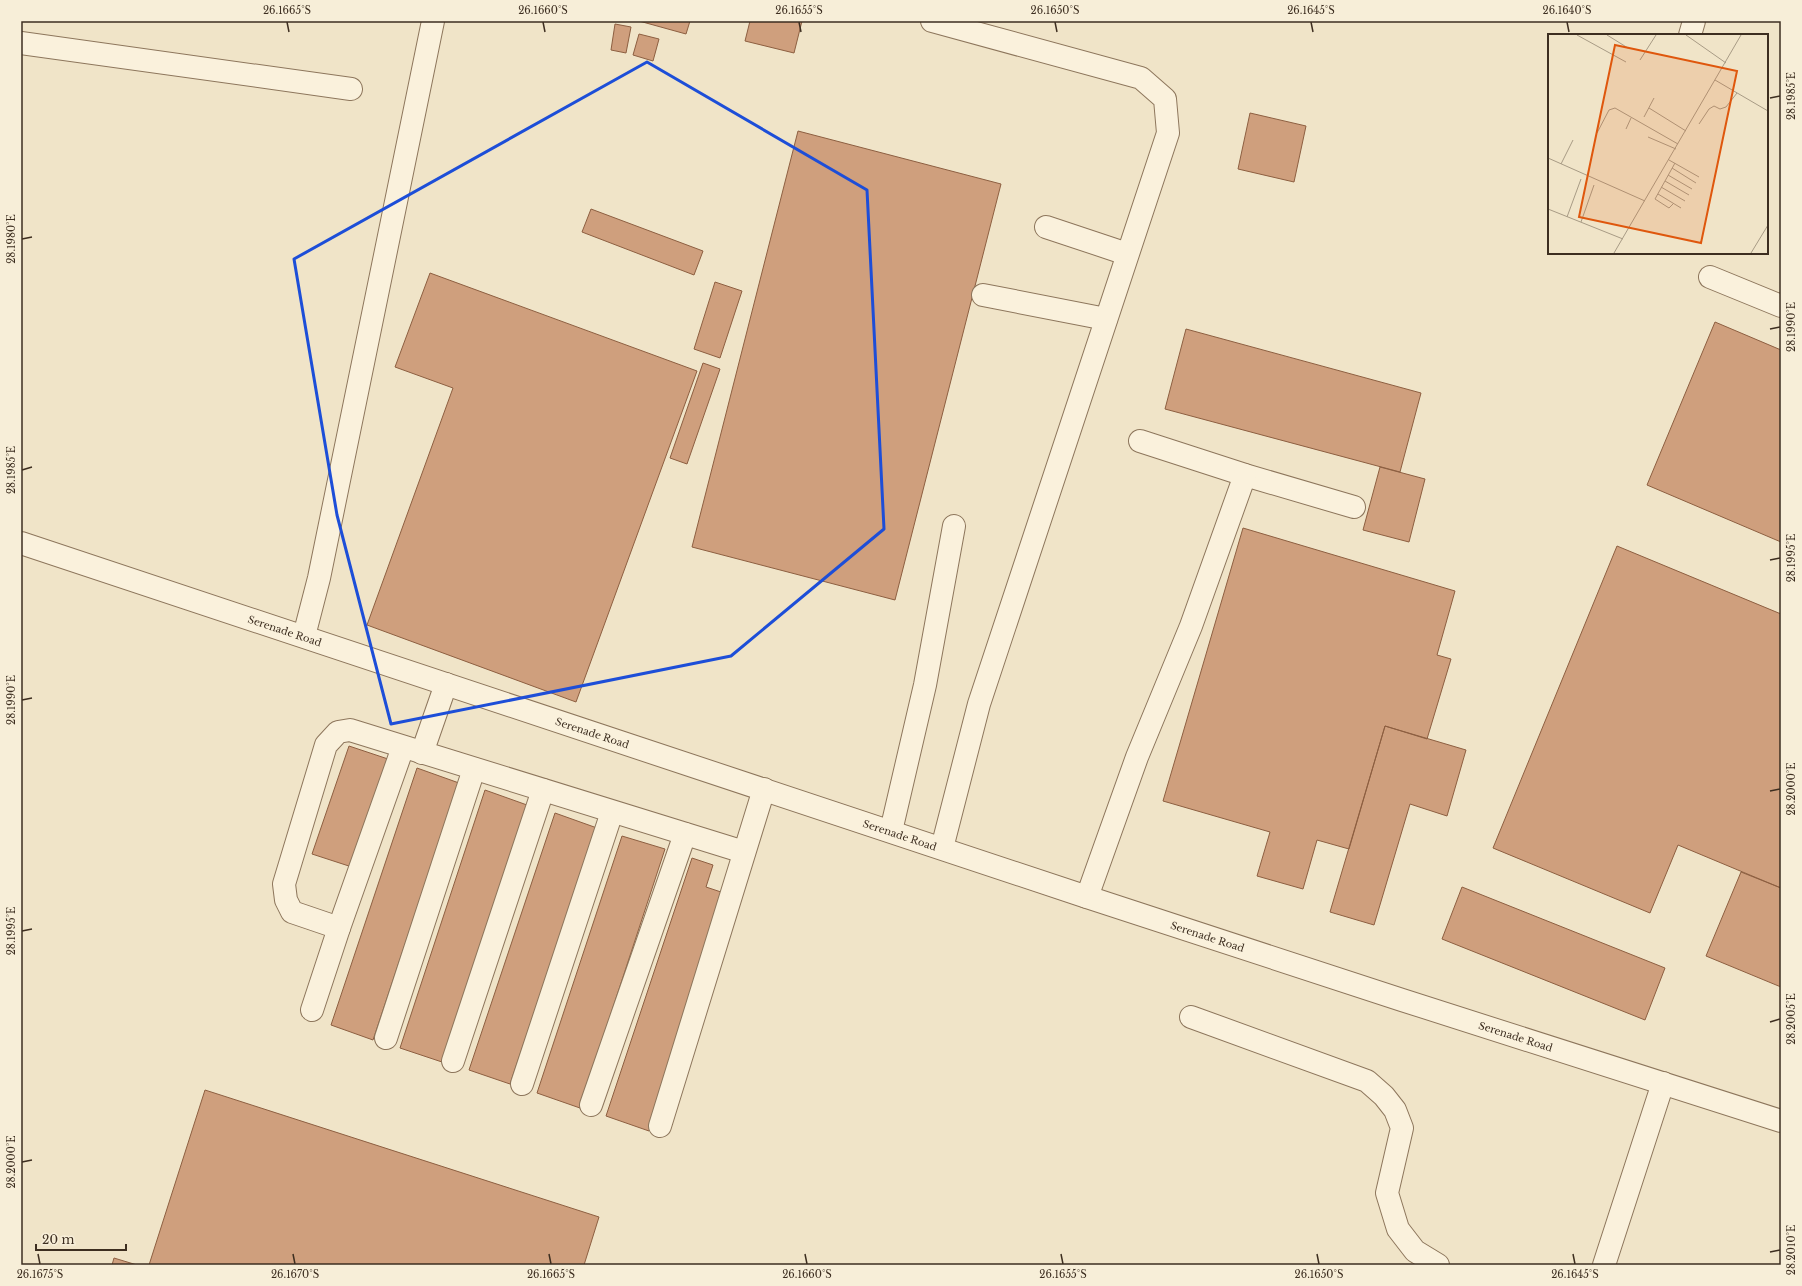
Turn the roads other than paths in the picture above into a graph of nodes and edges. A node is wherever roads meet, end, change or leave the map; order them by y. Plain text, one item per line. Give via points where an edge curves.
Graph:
1 (433, 21) edge
2 (932, 21) edge
3 (1694, 21) edge
4 (1690, 34) edge
5 (21, 43) edge
6 (351, 89) dead end
7 (1046, 227) dead end
8 (1127, 254) junction
9 (1710, 277) dead end
10 (983, 295) dead end
11 (1781, 306) edge
12 (1106, 319) junction
13 (1140, 441) dead end
14 (1245, 475) junction
15 (1354, 507) dead end
16 (954, 526) dead end
17 (21, 543) edge
18 (304, 636) junction
19 (446, 684) junction
20 (412, 750) junction
21 (474, 769) junction
22 (764, 789) junction
23 (543, 790) junction
24 (612, 812) junction
25 (891, 831) junction
26 (685, 834) junction
27 (942, 848) junction
28 (744, 852) junction
29 (1087, 897) junction
30 (339, 928) junction
31 (312, 1010) dead end
32 (1191, 1017) dead end
33 (386, 1038) dead end
34 (453, 1060) dead end
35 (1663, 1083) junction
36 (522, 1084) dead end
37 (591, 1105) dead end
38 (1781, 1121) edge
39 (660, 1126) dead end
40 (1438, 1265) edge
41 (1604, 1265) edge

1 - 18 street via 319,578
2 - 8 street via 1141,78 1165,99 1168,133
3 - 4 street
5 - 6 street
7 - 8 street
8 - 12 street
9 - 11 street
10 - 12 street
12 - 27 street via 979,704
13 - 14 street
14 - 15 street
14 - 29 street via 1191,626 1138,757
16 - 25 street via 925,685
17 - 18 street, Serenade Road
18 - 19 street, Serenade Road
19 - 20 street
19 - 22 street, Serenade Road
20 - 21 street
20 - 30 street
20 - 30 street via 350,730 338,732 326,745 284,884 286,900 292,912
21 - 23 street
21 - 33 street
22 - 25 street, Serenade Road
22 - 28 street
23 - 24 street
23 - 34 street
24 - 26 street
24 - 36 street
25 - 27 street, Serenade Road
26 - 28 street
26 - 37 street
27 - 29 street, Serenade Road
28 - 39 street
29 - 35 street, Serenade Road
30 - 31 street
32 - 40 street via 1367,1082 1384,1096 1395,1110 1402,1128 1387,1193 1398,1229 1414,1251
35 - 38 street, Serenade Road
35 - 41 street

